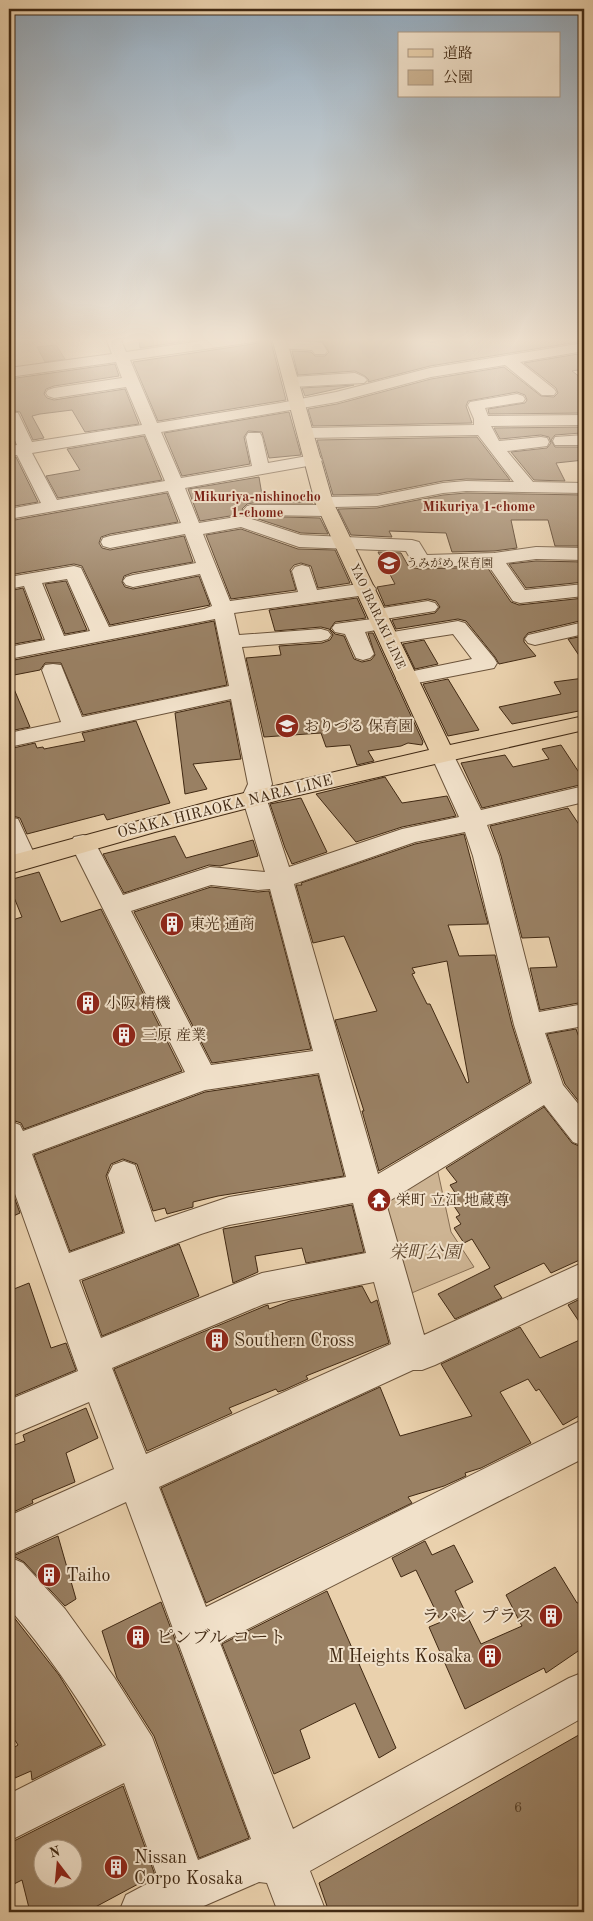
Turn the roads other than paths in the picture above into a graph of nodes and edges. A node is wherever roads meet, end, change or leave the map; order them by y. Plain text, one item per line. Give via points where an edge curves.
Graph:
1 (14, 428) edge
2 (151, 428) joint
3 (304, 428) edge
4 (436, 428) edge
5 (484, 428) edge
6 (402, 431) junction
7 (306, 433) junction
8 (254, 437) dead end
9 (584, 440) edge
10 (561, 441) dead end
11 (541, 442) dead end
12 (494, 447) junction
13 (405, 449) dead end
14 (19, 450) edge
15 (313, 460) junction
16 (261, 469) junction
17 (175, 485) junction
18 (526, 486) junction
19 (584, 488) edge
20 (326, 506) junction
21 (52, 507) junction
22 (253, 510) dead end
23 (9, 514) edge
24 (193, 533) junction
25 (252, 534) dead end
26 (110, 542) dead end
27 (287, 544) dead end
28 (346, 547) junction
29 (584, 554) edge
30 (494, 559) junction
31 (207, 567) junction
32 (302, 571) dead end
33 (31, 579) junction
34 (133, 581) dead end
35 (9, 584) edge
36 (366, 589) junction
37 (584, 590) edge
38 (309, 595) junction
39 (428, 607) dead end
40 (223, 608) junction
41 (382, 625) junction
42 (584, 628) edge
43 (102, 635) junction
44 (322, 635) dead end
45 (535, 639) dead end
46 (231, 642) junction
47 (57, 644) junction
48 (10, 650) edge
49 (363, 654) dead end
50 (53, 670) dead end
51 (407, 679) junction
52 (242, 690) junction
53 (584, 723) edge
54 (74, 726) junction
55 (9, 740) edge
56 (442, 753) junction
57 (584, 794) edge
58 (254, 797) junction
59 (474, 822) junction
60 (9, 825) edge
61 (83, 843) junction
62 (16, 863) edge
63 (280, 879) junction
64 (115, 907) junction
65 (584, 1015) edge
66 (528, 1025) junction
67 (330, 1060) junction
68 (203, 1078) junction
69 (550, 1090) junction
70 (584, 1133) edge
71 (10, 1143) edge
72 (124, 1175) dead end
73 (367, 1192) junction
74 (144, 1241) junction
75 (387, 1264) junction
76 (60, 1272) junction
77 (584, 1278) edge
78 (411, 1353) junction
79 (95, 1370) junction
80 (9, 1418) edge
81 (584, 1438) edge
82 (138, 1479) junction
83 (9, 1536) edge
84 (9, 1578) edge
85 (195, 1634) junction
86 (584, 1693) edge
87 (136, 1753) junction
88 (9, 1818) edge
89 (282, 1861) junction
90 (185, 1889) junction
91 (143, 1912) edge
92 (302, 1912) edge

1 - 14 street
2 - 14 street
2 - 17 street
3 - 7 main road, YAO IBARAKI LINE
4 - 6 street
5 - 12 street
6 - 7 street
6 - 13 street
7 - 15 main road, YAO IBARAKI LINE
8 - 16 street
9 - 10 street
11 - 12 street
12 - 18 street
14 - 21 street
15 - 16 street
15 - 20 main road, YAO IBARAKI LINE
16 - 17 street
17 - 21 street
17 - 24 street
18 - 19 street
18 - 20 street via 442,488
20 - 22 street
20 - 28 main road, YAO IBARAKI LINE
21 - 23 street
24 - 25 street
24 - 26 street
24 - 28 street via 242,521 299,541
24 - 31 street
27 - 28 street via 294,556
28 - 30 street via 412,546 421,561
28 - 36 main road, YAO IBARAKI LINE
29 - 30 street via 536,553
30 - 37 street via 520,597
31 - 34 street
31 - 40 street
32 - 38 street
33 - 35 street
33 - 43 street via 74,572
33 - 47 street
36 - 38 street
36 - 41 main road, YAO IBARAKI LINE
38 - 40 street
39 - 41 street
40 - 43 street via 210,614
40 - 46 street
41 - 49 street via 347,628
41 - 51 main road, YAO IBARAKI LINE
41 - 51 street via 458,627 486,663
42 - 45 street
43 - 47 street
44 - 46 street
46 - 52 street
47 - 48 street
50 - 54 street
51 - 56 main road, YAO IBARAKI LINE
52 - 54 street
52 - 58 street via 260,784
53 - 56 main road
54 - 55 street
56 - 58 main road, OSAKA HIRAOKA NARA LINE
56 - 59 street
57 - 59 street
58 - 61 main road, OSAKA HIRAOKA NARA LINE
58 - 63 street
59 - 63 street via 411,835
59 - 66 street via 486,856
60 - 62 street
61 - 62 main road, OSAKA HIRAOKA NARA LINE
61 - 64 street
63 - 64 street via 258,881 210,876
63 - 67 street
64 - 68 street
65 - 66 street
66 - 69 street
67 - 68 street
67 - 73 street
68 - 71 street
69 - 70 street
69 - 73 street via 541,1092
71 - 76 street
72 - 74 street
73 - 74 street via 229,1211
73 - 75 street
74 - 76 street
75 - 78 street
75 - 79 street via 262,1289
76 - 79 street
77 - 78 street via 422,1353
78 - 82 street
79 - 80 street
79 - 82 street
81 - 85 street
82 - 83 street
82 - 85 street
84 - 87 street via 50,1624 99,1692
85 - 89 street
86 - 89 street
87 - 88 street
87 - 90 street
89 - 90 street via 259,1859
89 - 92 street
90 - 91 street

